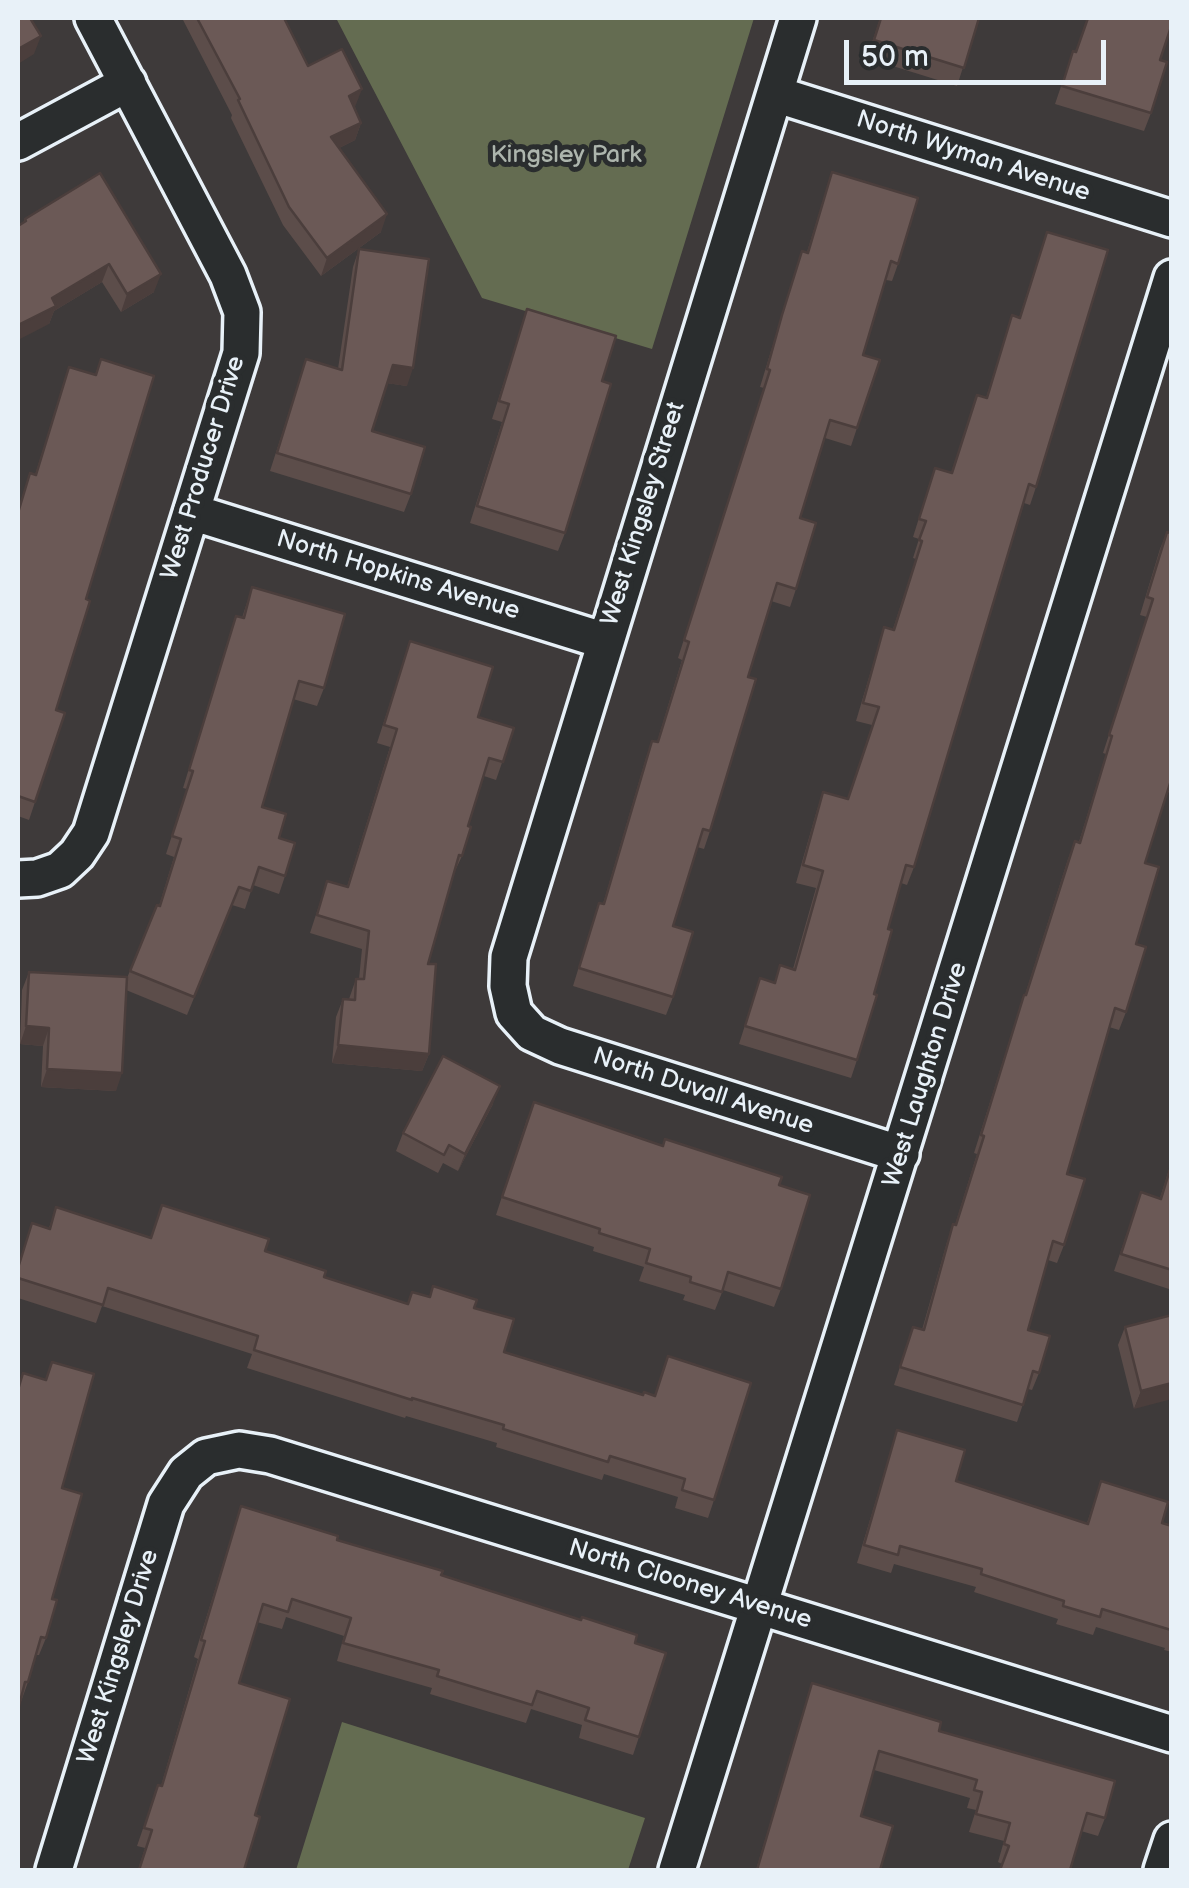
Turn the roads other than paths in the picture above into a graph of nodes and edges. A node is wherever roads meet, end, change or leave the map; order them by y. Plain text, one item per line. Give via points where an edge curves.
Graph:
1 (93, 18) edge
2 (798, 18) edge
3 (128, 83) junction
4 (775, 94) junction
5 (18, 142) edge
6 (1172, 219) edge
7 (1172, 278) edge
8 (192, 512) junction
9 (605, 640) junction
10 (18, 879) edge
11 (514, 1013) joint
12 (902, 1154) junction
13 (206, 1456) joint
14 (760, 1607) junction
15 (1172, 1734) edge
16 (1172, 1840) edge
17 (54, 1870) edge
18 (678, 1870) edge
19 (1162, 1870) edge

1 - 3 street, West Producer Drive
2 - 4 street, West Kingsley Street
3 - 5 street
3 - 8 street, West Producer Drive via 242,312 242,353
4 - 6 street, North Wyman Avenue
4 - 9 street, West Kingsley Street
7 - 12 street, West Laughton Drive
8 - 9 street, North Hopkins Avenue
8 - 10 street, West Producer Drive via 91,833 60,870
9 - 11 street, West Kingsley Street via 509,957
11 - 12 street, North Duvall Avenue via 532,1034 560,1046
12 - 14 street, West Laughton Drive
13 - 14 street, North Clooney Avenue via 239,1450 270,1455
13 - 17 street, West Kingsley Drive via 166,1504
14 - 15 street, North Clooney Avenue
14 - 18 street, West Laughton Drive
16 - 19 street

